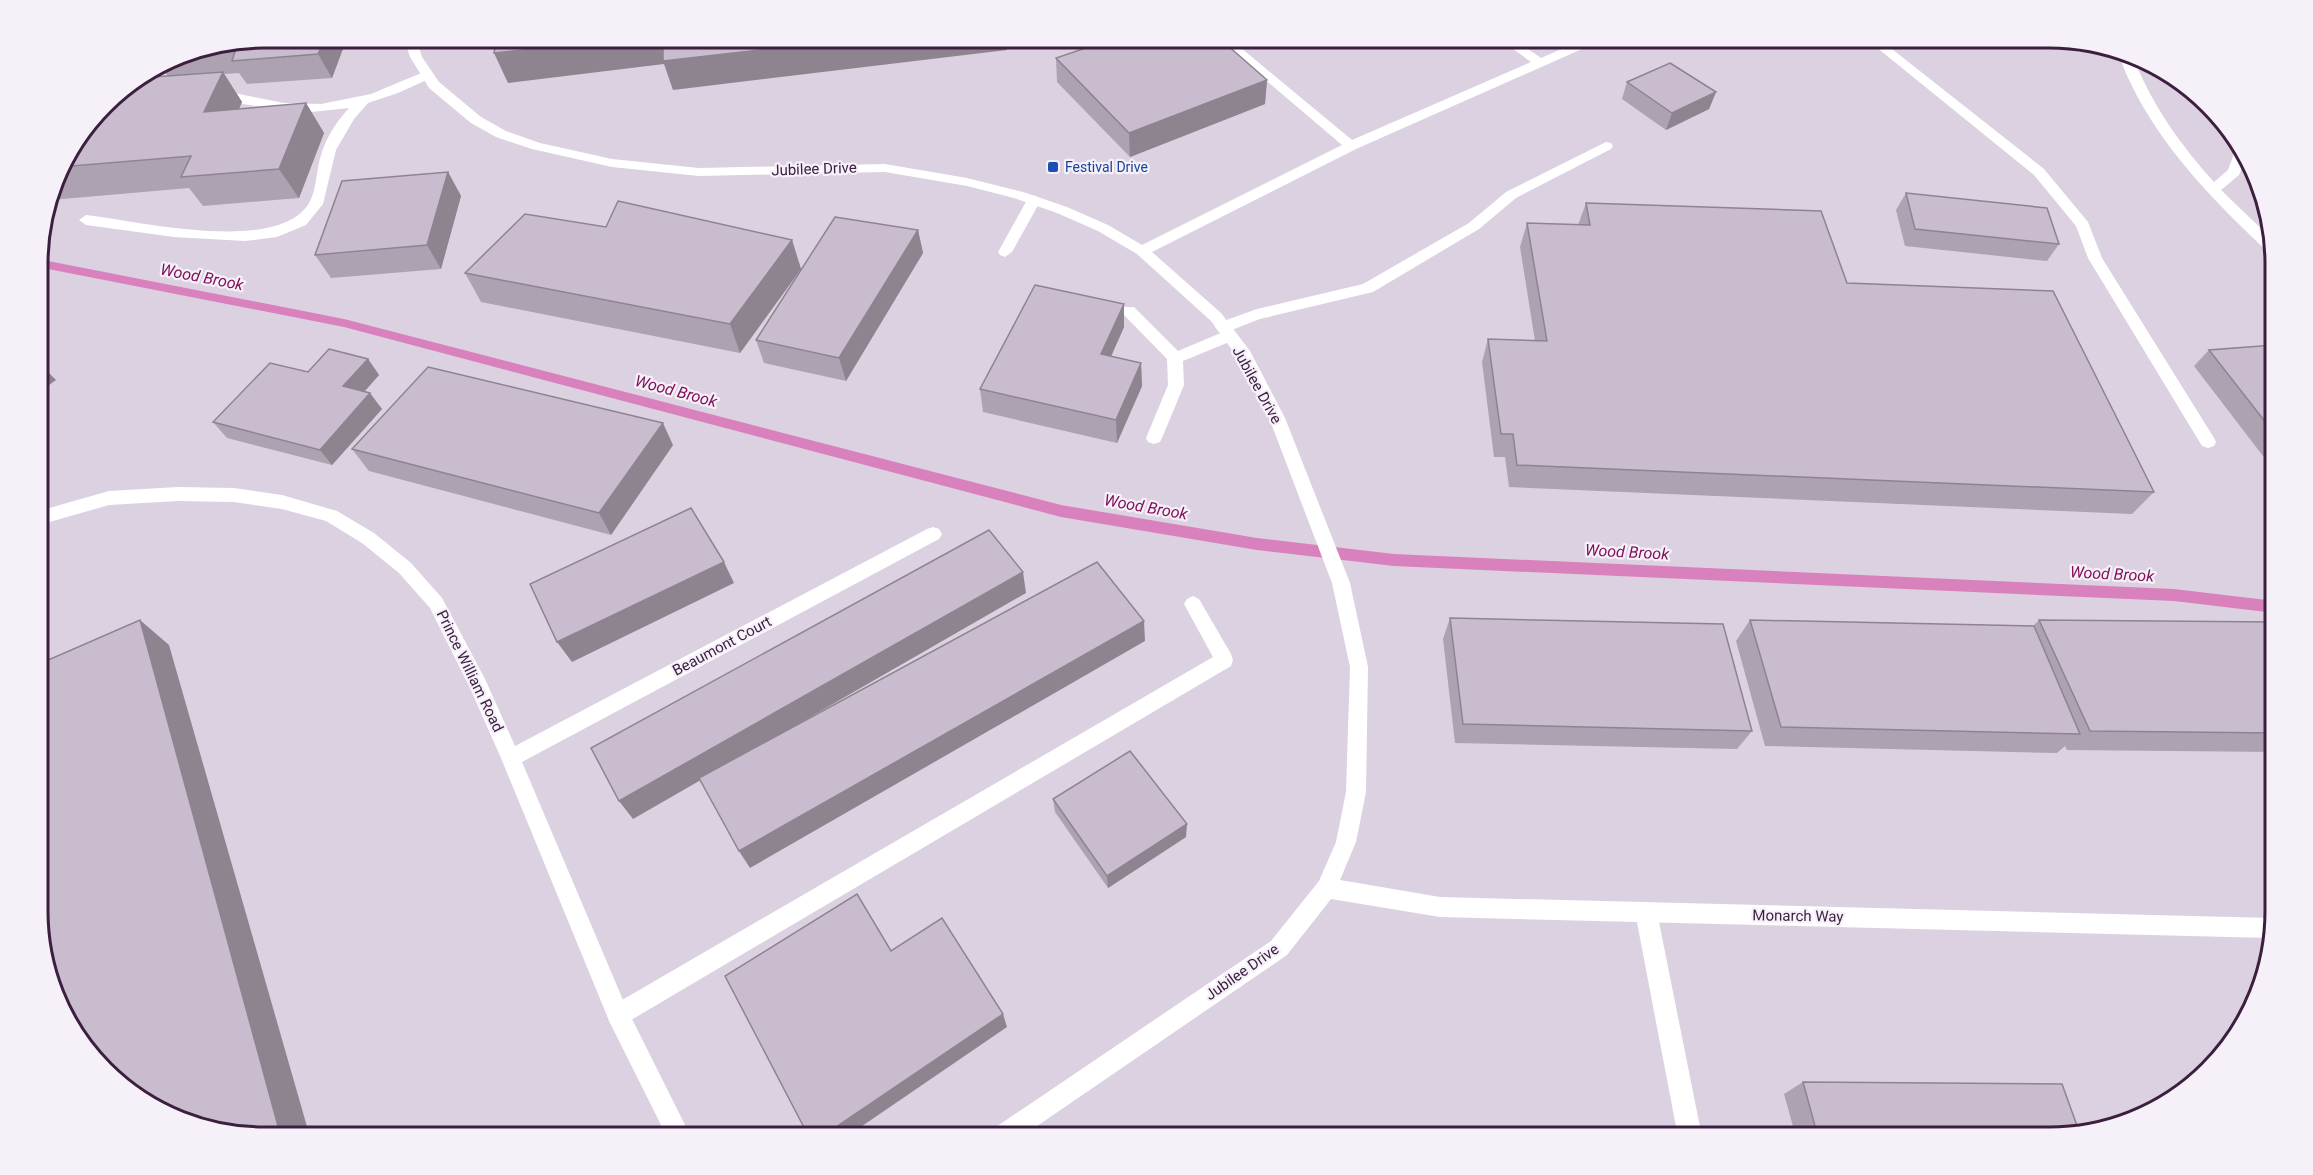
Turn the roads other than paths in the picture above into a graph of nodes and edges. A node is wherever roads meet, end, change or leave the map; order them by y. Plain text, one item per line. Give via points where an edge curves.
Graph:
1 (413, 48) edge
2 (1234, 48) edge
3 (1519, 48) edge
4 (1572, 48) edge
5 (1884, 48) edge
6 (1539, 62) junction
7 (2128, 63) edge
8 (426, 75) junction
9 (200, 97) edge
10 (362, 102) junction
11 (1351, 146) junction
12 (1606, 146) dead end
13 (2238, 160) edge
14 (2214, 189) junction
15 (1034, 200) junction
16 (86, 220) dead end
17 (2263, 239) edge
18 (1142, 251) junction
19 (1005, 252) dead end
20 (1129, 311) dead end
21 (1226, 331) junction
22 (1175, 358) junction
23 (1154, 438) dead end
24 (2208, 442) dead end
25 (48, 515) edge
26 (933, 534) dead end
27 (1193, 604) dead end
28 (511, 758) junction
29 (1326, 888) junction
30 (1646, 912) junction
31 (2265, 928) edge
32 (618, 1015) junction
33 (674, 1127) edge
34 (1016, 1127) edge
35 (1688, 1127) edge

1 - 8 street, Jubilee Drive
2 - 11 street
3 - 6 street
4 - 6 street
5 - 24 street via 2039,172 2083,225 2095,258
6 - 11 street
7 - 14 street via 2134,81 2170,138
8 - 10 street via 392,93
8 - 15 street, Jubilee Drive via 476,120 501,134 612,163 699,172 885,168 968,182
9 - 10 street via 231,96 288,108
10 - 16 street via 332,143 315,205 306,220 285,231 254,236 194,235
11 - 18 street
12 - 21 street via 1511,195 1474,226 1368,288 1257,314
13 - 14 street via 2234,172
14 - 17 street
15 - 18 street, Jubilee Drive via 1103,228
15 - 19 street
18 - 21 street, Jubilee Drive
20 - 22 street
21 - 22 street
21 - 29 street, Jubilee Drive via 1244,355 1277,418 1341,584 1359,667 1356,792 1346,842
22 - 23 street via 1176,385
25 - 28 street, Prince William Road via 109,498 178,494 234,495 282,502 331,516 405,567 436,603
26 - 28 street, Beaumont Court
27 - 32 street via 1224,660
28 - 32 street, Prince William Road
29 - 30 street, Monarch Way via 1440,907
29 - 34 street, Jubilee Drive via 1279,948
30 - 31 street, Monarch Way
30 - 35 street
32 - 33 street, Prince William Road

